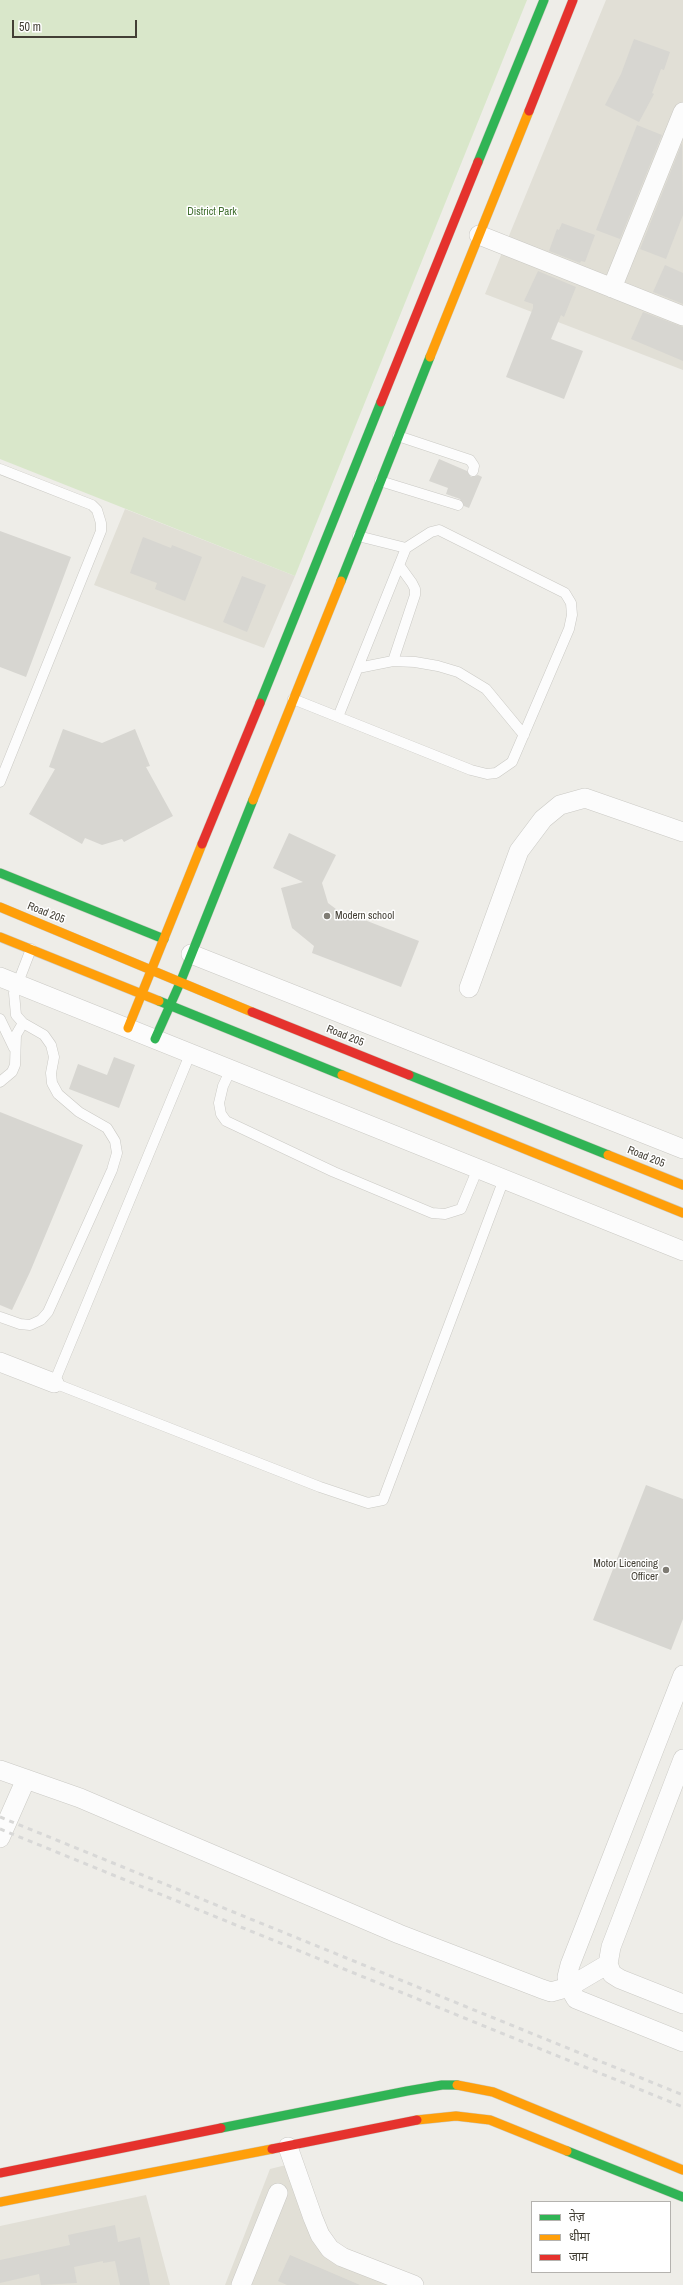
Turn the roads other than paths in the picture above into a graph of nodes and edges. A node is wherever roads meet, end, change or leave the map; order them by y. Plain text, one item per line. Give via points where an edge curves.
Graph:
1 (544, 0) edge
2 (573, 0) edge
3 (683, 112) edge
4 (478, 235) junction
5 (612, 288) junction
6 (683, 316) edge
7 (398, 436) junction
8 (0, 469) edge
9 (473, 471) dead end
10 (380, 481) junction
11 (458, 505) dead end
12 (358, 536) junction
13 (406, 548) junction
14 (399, 565) junction
15 (393, 661) junction
16 (358, 668) junction
17 (293, 699) junction
18 (338, 717) junction
19 (524, 735) junction
20 (0, 782) edge
21 (683, 832) edge
22 (0, 873) edge
23 (0, 907) edge
24 (0, 937) edge
25 (164, 939) junction
26 (31, 950) junction
27 (191, 954) junction
28 (152, 969) junction
29 (8, 980) edge
30 (180, 983) junction
31 (469, 988) dead end
32 (142, 993) junction
33 (170, 1007) junction
34 (0, 1019) edge
35 (24, 1023) junction
36 (128, 1028) junction
37 (155, 1039) junction
38 (15, 1051) junction
39 (191, 1052) junction
40 (231, 1069) junction
41 (0, 1082) edge
42 (683, 1149) edge
43 (478, 1168) junction
44 (504, 1179) junction
45 (683, 1184) edge
46 (683, 1213) edge
47 (683, 1250) edge
48 (0, 1317) edge
49 (0, 1362) edge
50 (54, 1383) junction
51 (683, 1675) edge
52 (683, 1759) edge
53 (0, 1770) edge
54 (26, 1779) junction
55 (0, 1838) edge
56 (608, 1964) junction
57 (569, 1987) junction
58 (683, 2004) edge
59 (683, 2042) edge
60 (288, 2147) junction
61 (683, 2170) edge
62 (0, 2173) edge
63 (278, 2194) dead end
64 (683, 2197) edge
65 (0, 2202) edge
66 (241, 2285) edge
67 (414, 2285) edge

1 - 25 street
2 - 4 street
3 - 5 street
4 - 5 street
4 - 7 street
5 - 6 street
7 - 9 lane via 470,460 474,466
7 - 10 street
8 - 20 lane via 92,505 97,510 101,523 101,531
10 - 11 lane
10 - 12 street
12 - 13 lane
12 - 17 street
13 - 14 lane
13 - 19 lane via 431,532 439,530 565,593 571,602 569,628
14 - 15 lane via 416,589
14 - 16 lane
15 - 16 lane
15 - 19 lane via 438,666 473,680 500,704
16 - 18 lane
17 - 18 lane
17 - 27 street
18 - 19 lane via 470,770 487,774 496,773 512,762
21 - 31 street via 585,798 560,805 543,818 519,851
22 - 25 street
23 - 28 street, Road 205
24 - 26 street
25 - 28 street
26 - 29 lane
26 - 32 street
27 - 30 street
27 - 42 street
28 - 30 street, Road 205
28 - 32 street
29 - 35 lane via 16,1015
29 - 36 street
30 - 33 street
30 - 45 street, Road 205
32 - 33 street
32 - 36 street
33 - 37 street
33 - 46 street
34 - 38 lane
35 - 38 lane via 16,1035
35 - 48 lane via 44,1035 51,1045 54,1057 52,1084 58,1094 79,1112 107,1128 117,1153 112,1170 44,1316 30,1325
36 - 37 street
37 - 39 street
38 - 41 lane via 12,1072
39 - 40 street
39 - 50 lane
40 - 43 street
40 - 43 lane via 219,1102 221,1114 226,1121 334,1172 432,1213 449,1213 461,1209
43 - 44 street
44 - 47 street
44 - 50 lane via 383,1500 368,1503 320,1487
49 - 50 street
51 - 57 street via 570,1965
52 - 56 street via 611,1946
53 - 54 street
54 - 55 street
54 - 57 street via 80,1798 362,1918 511,1978 551,1992
56 - 57 street
56 - 58 street via 612,1974 620,1979
57 - 59 street via 576,1999 584,2003
60 - 64 street via 430,2118 472,2116 496,2123
60 - 65 street
60 - 67 street via 320,2235 330,2249 342,2257
61 - 62 street via 493,2092 465,2086 442,2086 400,2092
63 - 66 street

